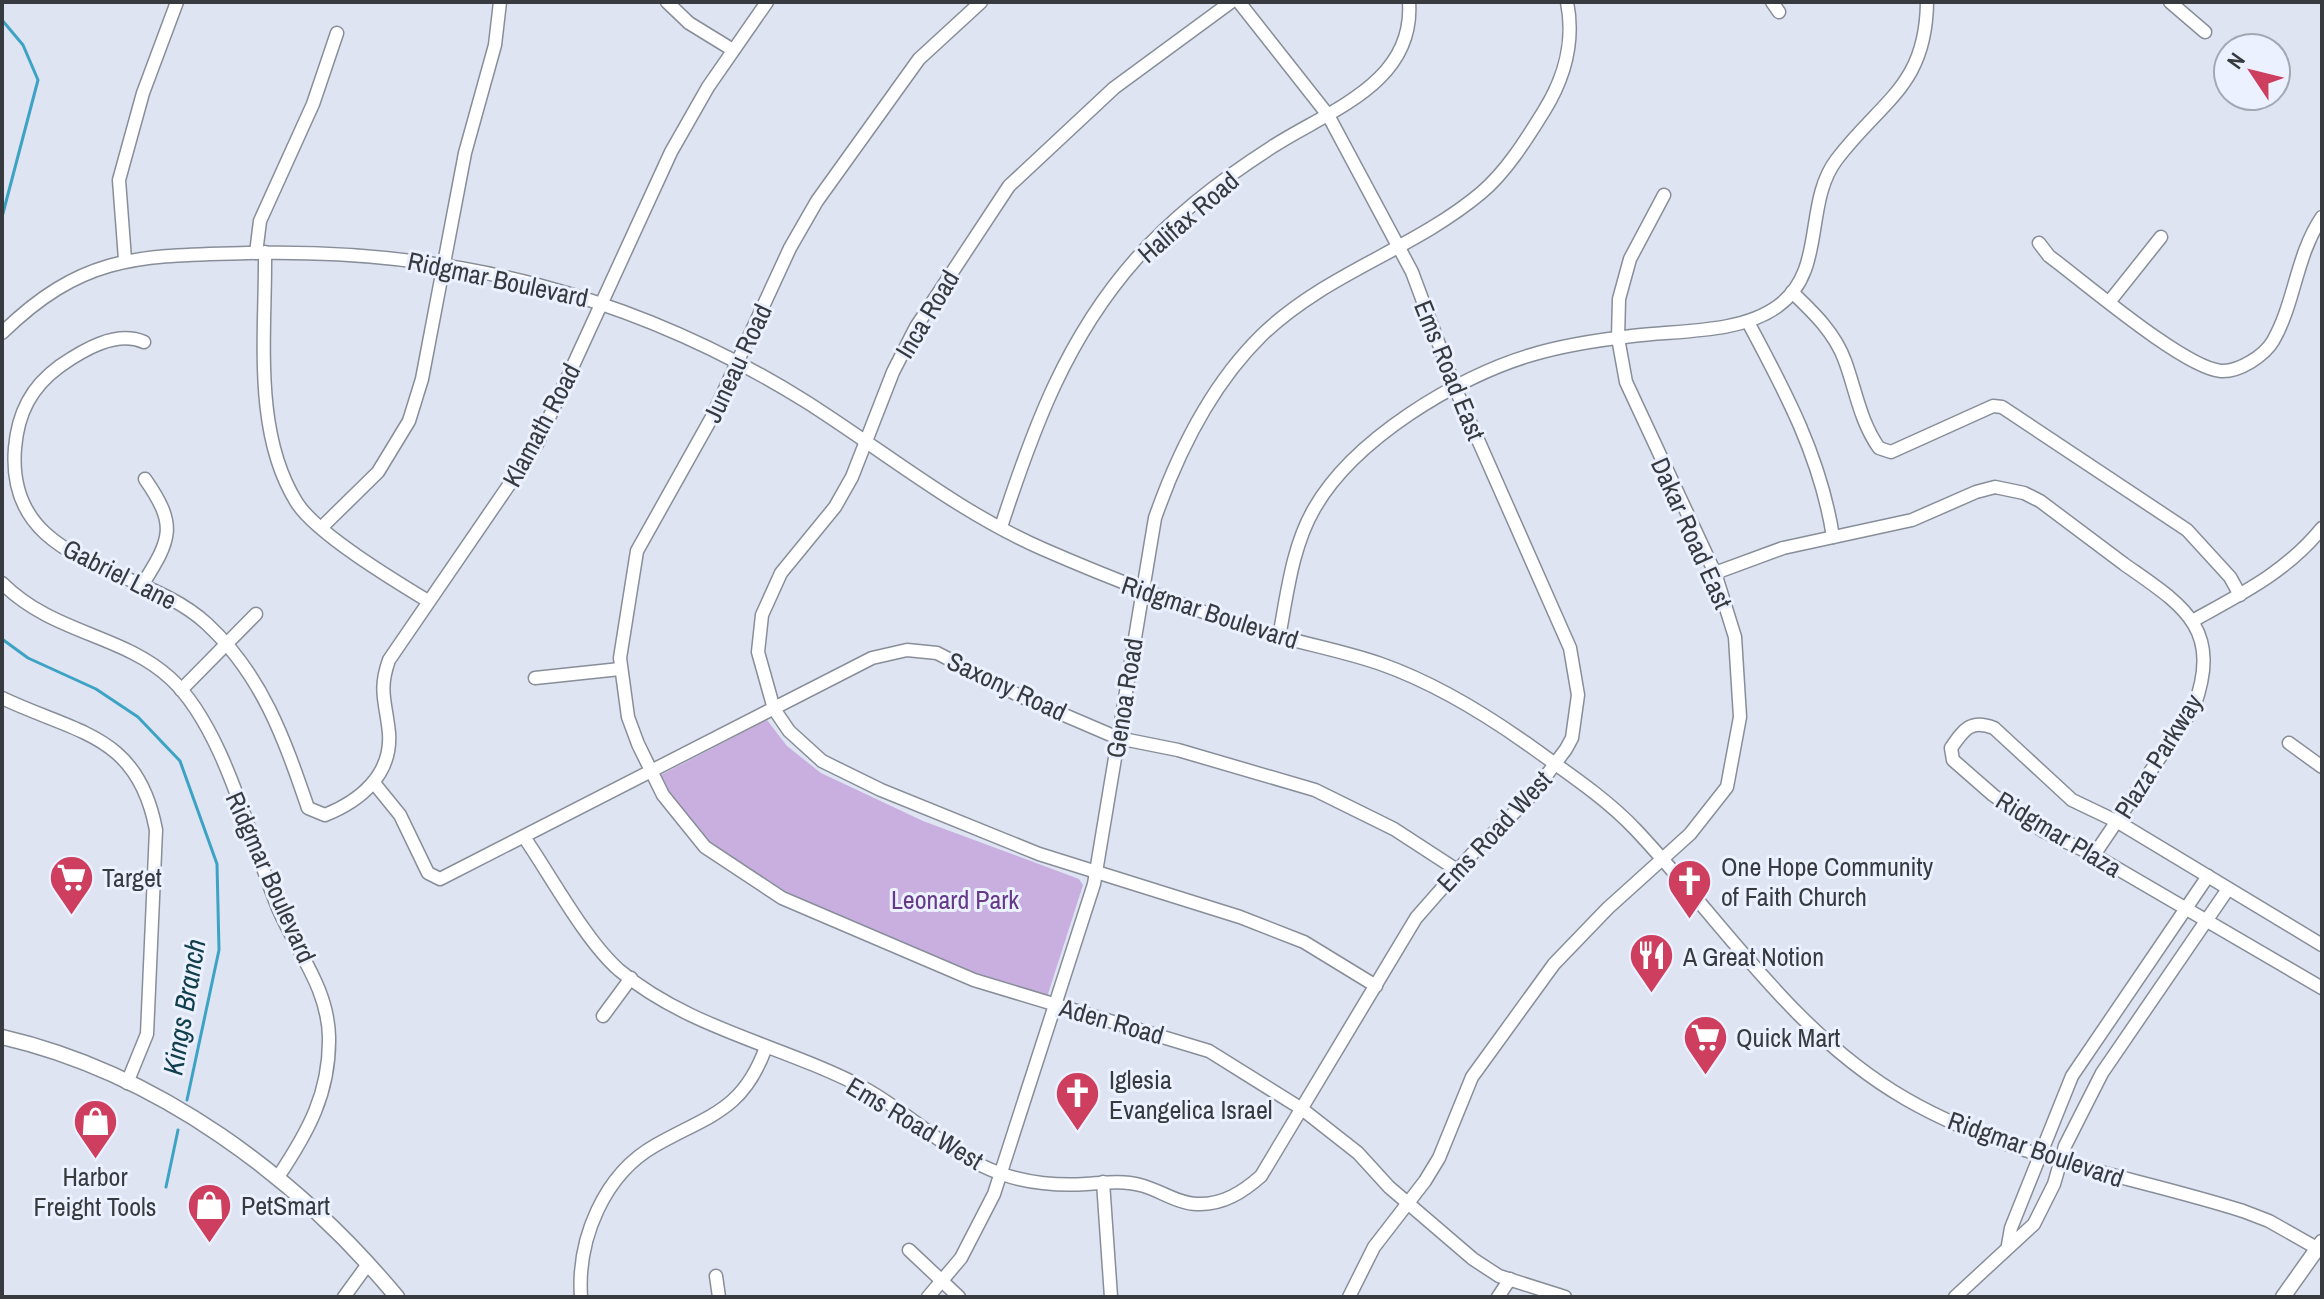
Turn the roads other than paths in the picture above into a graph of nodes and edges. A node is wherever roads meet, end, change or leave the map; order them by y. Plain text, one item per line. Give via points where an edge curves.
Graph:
1 (177, 2) edge
2 (500, 2) edge
3 (667, 2) edge
4 (767, 2) edge
5 (981, 2) edge
6 (1231, 2) edge
7 (1239, 2) edge
8 (1409, 2) edge
9 (1567, 2) edge
10 (1927, 2) edge
11 (2170, 2) edge
12 (2205, 32) dead end
13 (337, 33) dead end
14 (733, 50) junction
15 (1328, 115) junction
16 (1664, 195) dead end
17 (2322, 217) edge
18 (2161, 237) dead end
19 (2039, 243) dead end
20 (1399, 246) junction
21 (260, 252) junction
22 (125, 259) junction
23 (443, 264) junction
24 (1792, 292) junction
25 (602, 301) junction
26 (2110, 301) junction
27 (1748, 322) junction
28 (2, 333) edge
29 (1618, 338) junction
30 (144, 342) dead end
31 (737, 363) junction
32 (1456, 390) junction
33 (865, 441) junction
34 (145, 479) dead end
35 (322, 527) junction
36 (1001, 527) junction
37 (2322, 528) edge
38 (1833, 537) junction
39 (1715, 573) junction
40 (2, 583) edge
41 (142, 585) junction
42 (1141, 592) junction
43 (2240, 595) junction
44 (428, 601) junction
45 (256, 614) dead end
46 (2194, 620) junction
47 (1279, 637) junction
48 (227, 644) junction
49 (620, 669) junction
50 (535, 678) dead end
51 (181, 690) junction
52 (2, 698) edge
53 (774, 709) junction
54 (1118, 738) junction
55 (2289, 743) dead end
56 (1555, 765) junction
57 (2322, 767) edge
58 (651, 771) junction
59 (374, 783) junction
60 (2118, 822) junction
61 (524, 837) junction
62 (2094, 855) junction
63 (1662, 860) junction
64 (1457, 870) junction
65 (1097, 872) junction
66 (2208, 876) junction
67 (2228, 889) junction
68 (2185, 910) junction
69 (2206, 922) junction
70 (2322, 945) edge
71 (631, 978) junction
72 (1376, 986) junction
73 (2322, 988) edge
74 (1054, 1005) junction
75 (603, 1016) dead end
76 (2103, 1030) junction
77 (2, 1037) edge
78 (2122, 1043) junction
79 (766, 1047) junction
80 (127, 1083) junction
81 (1302, 1109) junction
82 (2039, 1155) junction
83 (2059, 1161) junction
84 (1000, 1174) junction
85 (278, 1177) junction
86 (1103, 1182) junction
87 (1407, 1202) junction
88 (2008, 1245) junction
89 (2321, 1247) edge
90 (909, 1250) dead end
91 (368, 1264) junction
92 (716, 1276) dead end
93 (1510, 1279) junction
94 (943, 1281) junction
95 (344, 1297) edge
96 (397, 1297) edge
97 (581, 1297) edge
98 (719, 1297) edge
99 (928, 1297) edge
100 (959, 1297) edge
101 (1111, 1297) edge
102 (1349, 1297) edge
103 (1498, 1297) edge
104 (1565, 1297) edge
105 (1955, 1297) edge
106 (2283, 1297) edge

1 - 22 street via 143,93 119,180
2 - 23 street via 495,45 465,153
3 - 14 street via 689,23
4 - 14 street, Klamath Road
5 - 31 street, Juneau Road via 919,59 817,201
6 - 33 street, Inca Road via 1114,88 1009,186 916,327
7 - 15 street, Ems Road East
8 - 15 street, Halifax Road via 1408,29 1393,62 1372,87
9 - 20 street, Genoa Road via 1572,40 1559,83 1529,135 1481,193
10 - 24 street via 1913,72 1835,161 1824,181 1806,271
11 - 12 street
13 - 21 street via 313,104 260,221
14 - 25 street, Klamath Road via 671,152
15 - 20 street, Ems Road East
15 - 36 street, Halifax Road via 1271,147 1171,224 1105,298 1053,384
16 - 29 street, Dakar Road East via 1627,268
17 - 26 street via 2306,242 2274,339 2254,360 2230,370 2196,362
18 - 26 street
19 - 26 street
20 - 32 street, Ems Road East
20 - 42 street, Genoa Road via 1291,310 1260,337 1205,407 1165,488
21 - 22 street, Ridgmar Boulevard
21 - 23 street, Ridgmar Boulevard via 366,254
21 - 35 street via 267,405 277,456 297,502
22 - 28 street, Ridgmar Boulevard via 57,289
23 - 25 street, Ridgmar Boulevard
23 - 35 street via 409,421 378,472
24 - 27 street
24 - 43 street via 1834,338 1857,406 1879,448 1891,452 1993,406 2002,407 2187,530
25 - 31 street, Ridgmar Boulevard
25 - 44 street, Klamath Road via 531,454
27 - 29 street
27 - 38 street via 1820,471
29 - 32 street via 1530,355
29 - 39 street, Dakar Road East via 1639,415
30 - 41 street, Gabriel Lane via 131,337 104,343 40,384 20,417 14,458 22,498 45,533 87,563
31 - 33 street, Ridgmar Boulevard
31 - 49 street, Juneau Road via 637,551
32 - 47 street via 1368,443 1325,490 1302,535
32 - 56 street, Ems Road East via 1570,648 1577,712 1572,738
33 - 36 street, Ridgmar Boulevard
33 - 53 street, Inca Road via 835,507 781,573 762,615 758,652
34 - 41 street via 169,520
35 - 44 street
36 - 42 street, Ridgmar Boulevard
37 - 43 street via 2282,570
38 - 39 street via 1783,548
38 - 46 street via 1912,520 1976,492 2012,489 2040,501 2170,595
39 - 63 street, Dakar Road East via 1735,637 1738,742 1719,801
40 - 51 street, Ridgmar Boulevard via 40,614 137,656
41 - 48 street, Gabriel Lane via 205,621
42 - 47 street, Ridgmar Boulevard
42 - 54 street, Genoa Road
43 - 46 street
44 - 59 street, Klamath Road via 382,679 389,735 386,759
45 - 48 street
46 - 60 street, Plaza Parkway via 2204,663 2194,707
47 - 56 street, Ridgmar Boulevard via 1405,674 1492,720
48 - 51 street
48 - 59 street, Gabriel Lane via 277,719 313,813 339,809
49 - 50 street
49 - 58 street, Juneau Road via 628,717
51 - 85 street, Ridgmar Boulevard via 206,724 327,1017 329,1059 322,1099
52 - 80 street via 115,748 135,770 151,802 156,830 147,1034
53 - 54 street, Saxony Road via 888,652 927,651
53 - 58 street, Saxony Road
53 - 65 street via 822,761 954,821
54 - 64 street, Saxony Road via 1315,790 1394,829
54 - 65 street, Genoa Road
55 - 57 street
56 - 63 street, Ridgmar Boulevard via 1622,817
56 - 64 street, Ems Road West
58 - 61 street, Saxony Road
58 - 74 street, Aden Road via 663,795 705,847 782,898 974,980
59 - 61 street, Saxony Road via 400,815 435,878 449,876
60 - 62 street, Plaza Parkway
60 - 62 street, Ridgmar Plaza via 2072,800 1994,728 1966,726 1951,748 1953,760 2043,831
60 - 66 street, Ridgmar Plaza
61 - 71 street, Ems Road West via 600,948
62 - 68 street, Ridgmar Plaza
63 - 82 street, Ridgmar Boulevard via 1795,1014 1874,1078 1944,1118
63 - 87 street, Dakar Road East via 1554,964 1472,1077 1439,1158
64 - 72 street, Ems Road West via 1416,918
65 - 72 street via 1304,942
65 - 74 street, Genoa Road
66 - 67 street, Ridgmar Plaza
66 - 68 street
67 - 69 street
67 - 70 street, Ridgmar Plaza
68 - 69 street, Ridgmar Plaza
68 - 76 street
69 - 73 street, Ridgmar Plaza
69 - 78 street
71 - 75 street
71 - 79 street, Ems Road West via 680,1008
72 - 81 street, Ems Road West
74 - 81 street, Aden Road via 1209,1051
74 - 84 street, Genoa Road
76 - 78 street
76 - 82 street via 2072,1076
77 - 80 main road via 69,1057
78 - 83 street
79 - 84 street, Ems Road West via 886,1100 939,1142
79 - 97 street via 757,1073 737,1100 628,1166 591,1223
80 - 85 main road via 178,1110
81 - 86 street, Ems Road West via 1261,1176 1221,1202 1194,1204 1138,1184
81 - 87 street, Aden Road via 1358,1153
82 - 83 street, Ridgmar Boulevard
82 - 88 street
83 - 88 street via 2034,1224
83 - 89 street, Ridgmar Boulevard via 2243,1211
84 - 86 street, Ems Road West via 1037,1182
84 - 94 street, Genoa Road via 975,1232
85 - 91 main road via 321,1212
86 - 101 street
87 - 93 street, Aden Road via 1458,1248
87 - 102 street, Dakar Road East via 1374,1247
88 - 105 street
89 - 106 main road
90 - 94 street
91 - 95 street
91 - 96 main road
92 - 98 street
93 - 103 street
93 - 104 street, Aden Road
94 - 99 street, Genoa Road
94 - 100 street

